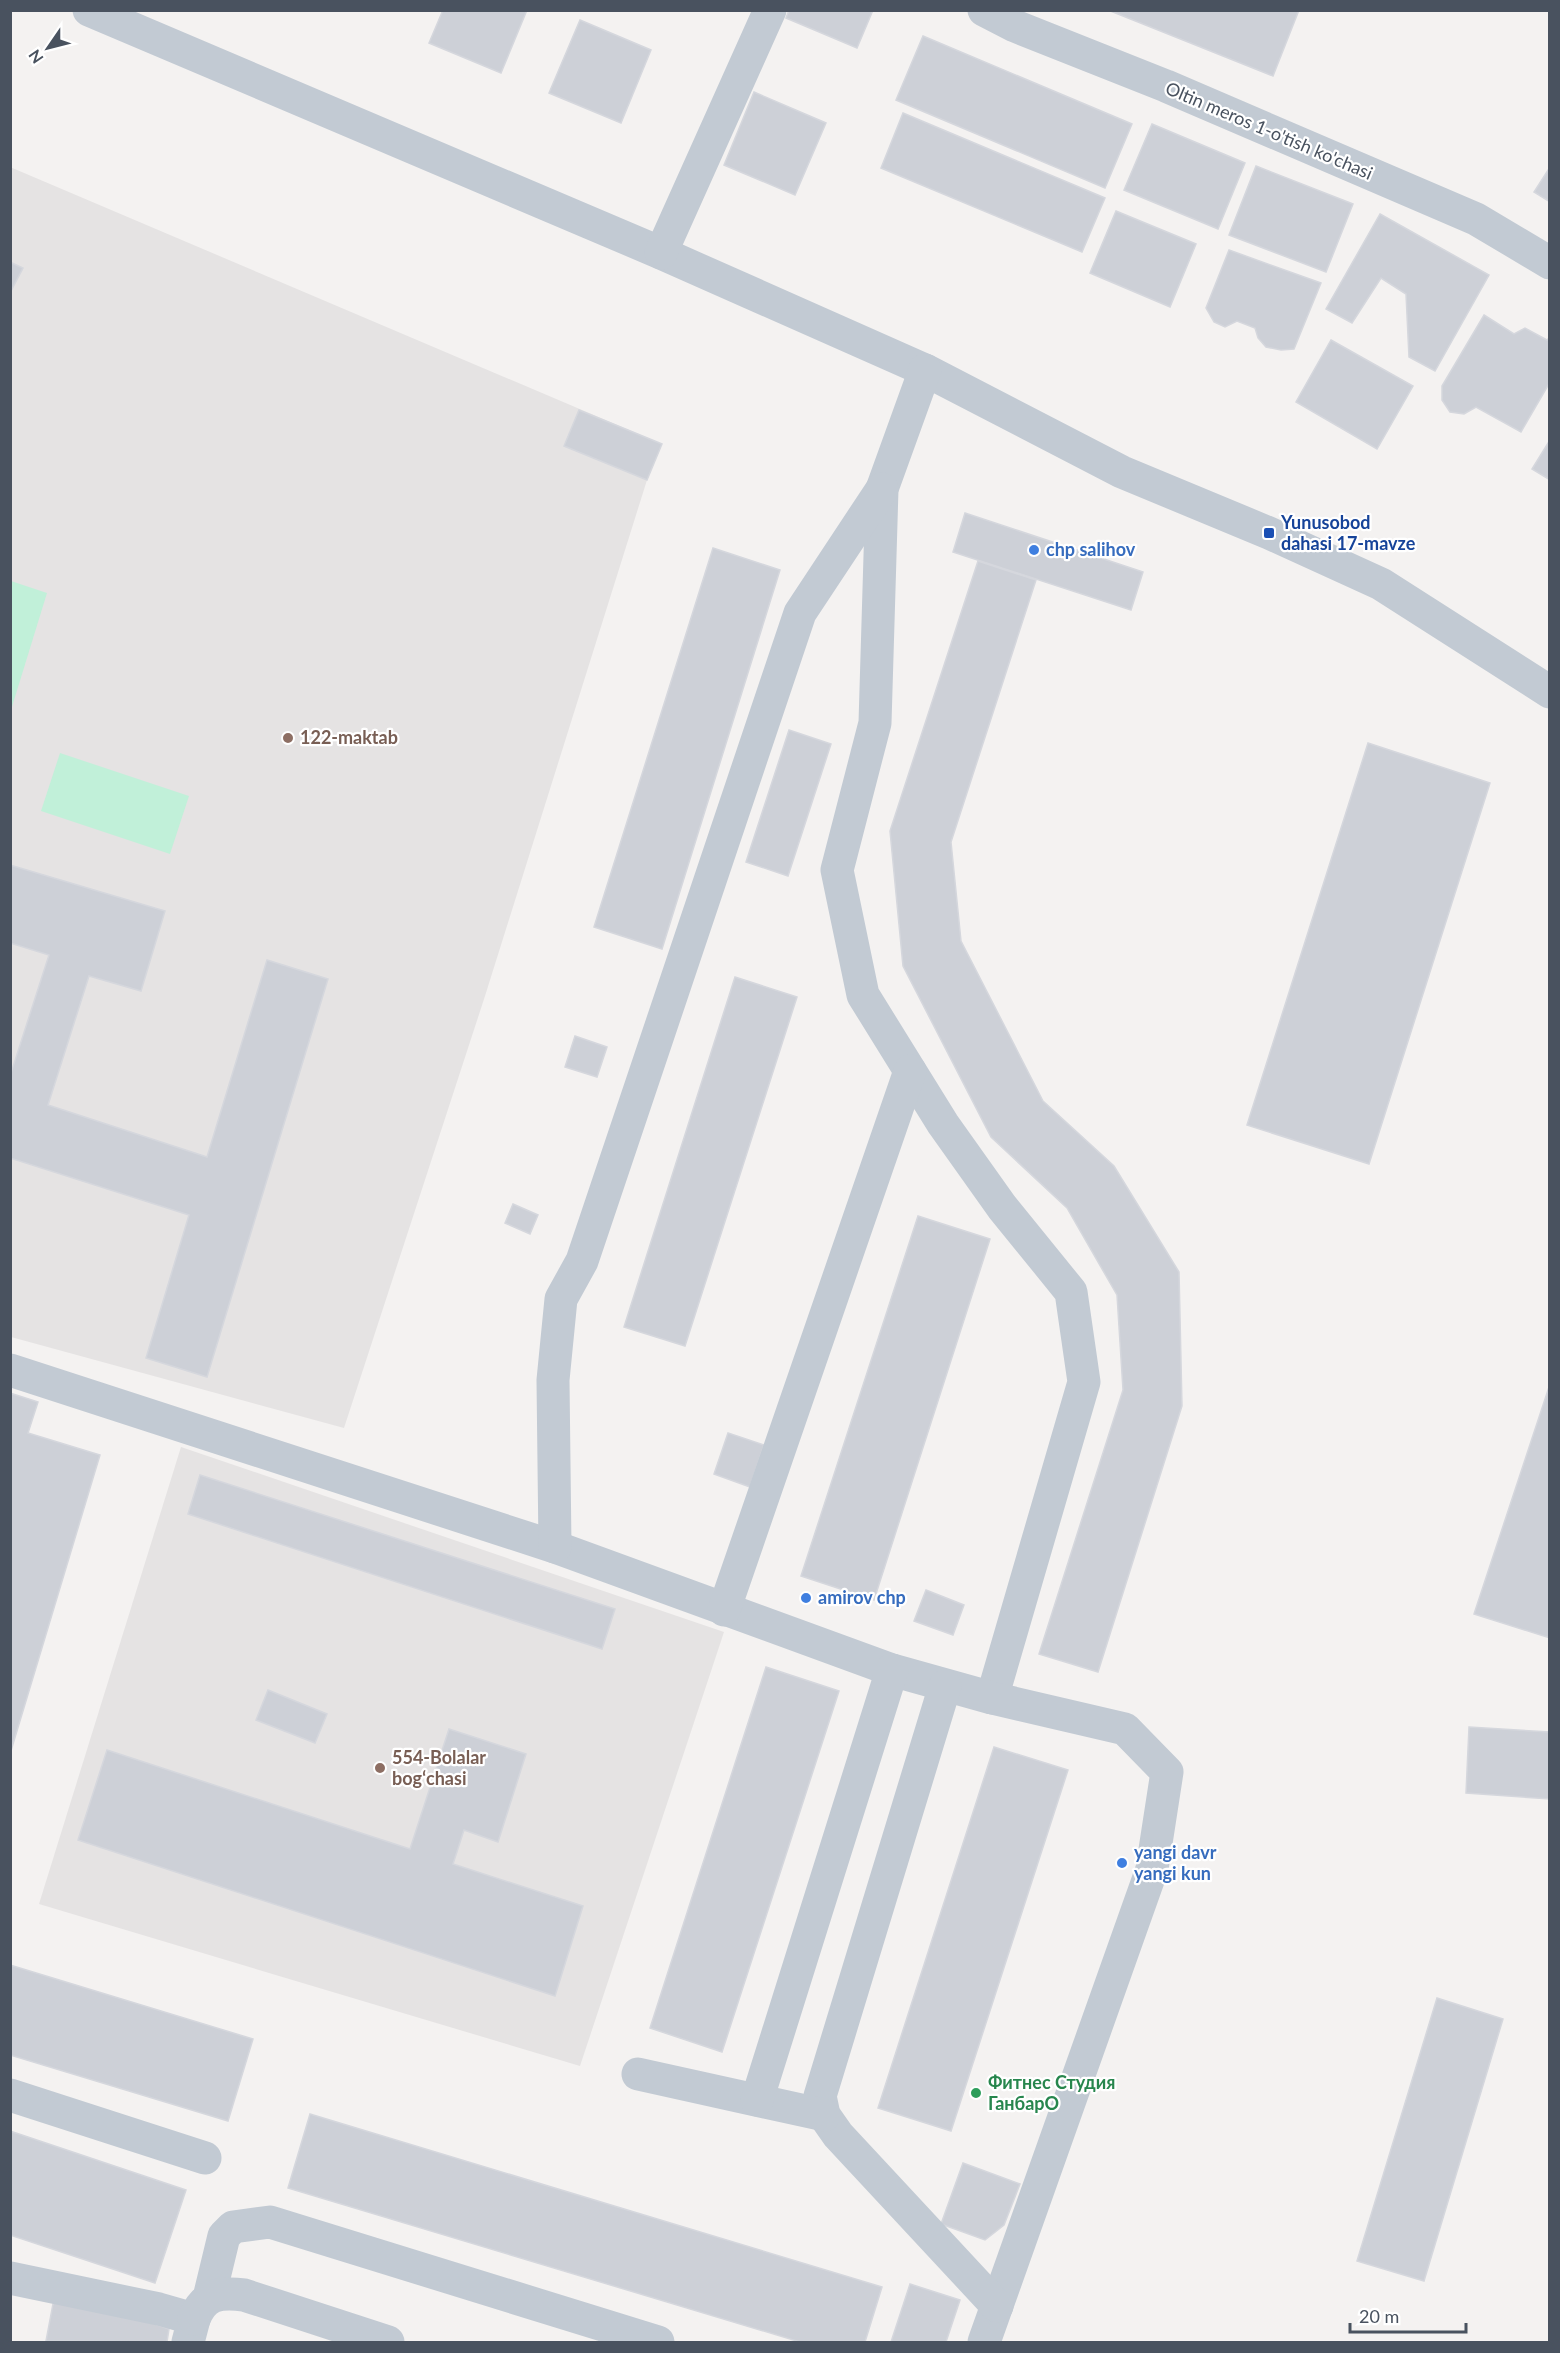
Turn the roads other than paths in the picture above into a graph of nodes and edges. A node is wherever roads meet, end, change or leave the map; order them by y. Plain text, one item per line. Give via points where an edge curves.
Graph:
1 (89, 10) edge
2 (770, 10) edge
3 (984, 10) edge
4 (661, 253) junction
5 (1550, 263) edge
6 (925, 370) junction
7 (882, 489) junction
8 (1550, 692) edge
9 (910, 1071) junction
10 (10, 1370) edge
11 (555, 1547) junction
12 (724, 1610) junction
13 (892, 1670) junction
14 (945, 1686) junction
15 (992, 1698) junction
16 (638, 2074) dead end
17 (10, 2095) edge
18 (757, 2100) junction
19 (824, 2115) junction
20 (205, 2158) dead end
21 (10, 2278) edge
22 (997, 2306) junction
23 (197, 2320) edge
24 (388, 2343) edge
25 (658, 2343) edge
26 (984, 2343) edge

1 - 4 street
2 - 4 street
3 - 5 street, Oltin meros 1-o'tish ko'chasi via 1476,219
4 - 6 street
6 - 7 street
6 - 8 street via 1122,472 1381,584
7 - 9 street via 875,723 837,870 863,995
7 - 11 street via 800,613 582,1261 561,1299 553,1380
9 - 12 street
9 - 15 street via 1002,1207 1071,1292 1084,1382
10 - 11 street
11 - 12 street
12 - 13 street
13 - 14 street
13 - 18 street
14 - 15 street
14 - 19 street via 820,2096
15 - 22 street via 1125,1729 1167,1772 1152,1869
16 - 18 street
17 - 20 street
18 - 19 street
19 - 22 street via 838,2135
21 - 23 street
22 - 26 street
23 - 24 street via 229,2293
23 - 25 street via 224,2236 233,2227 270,2222

